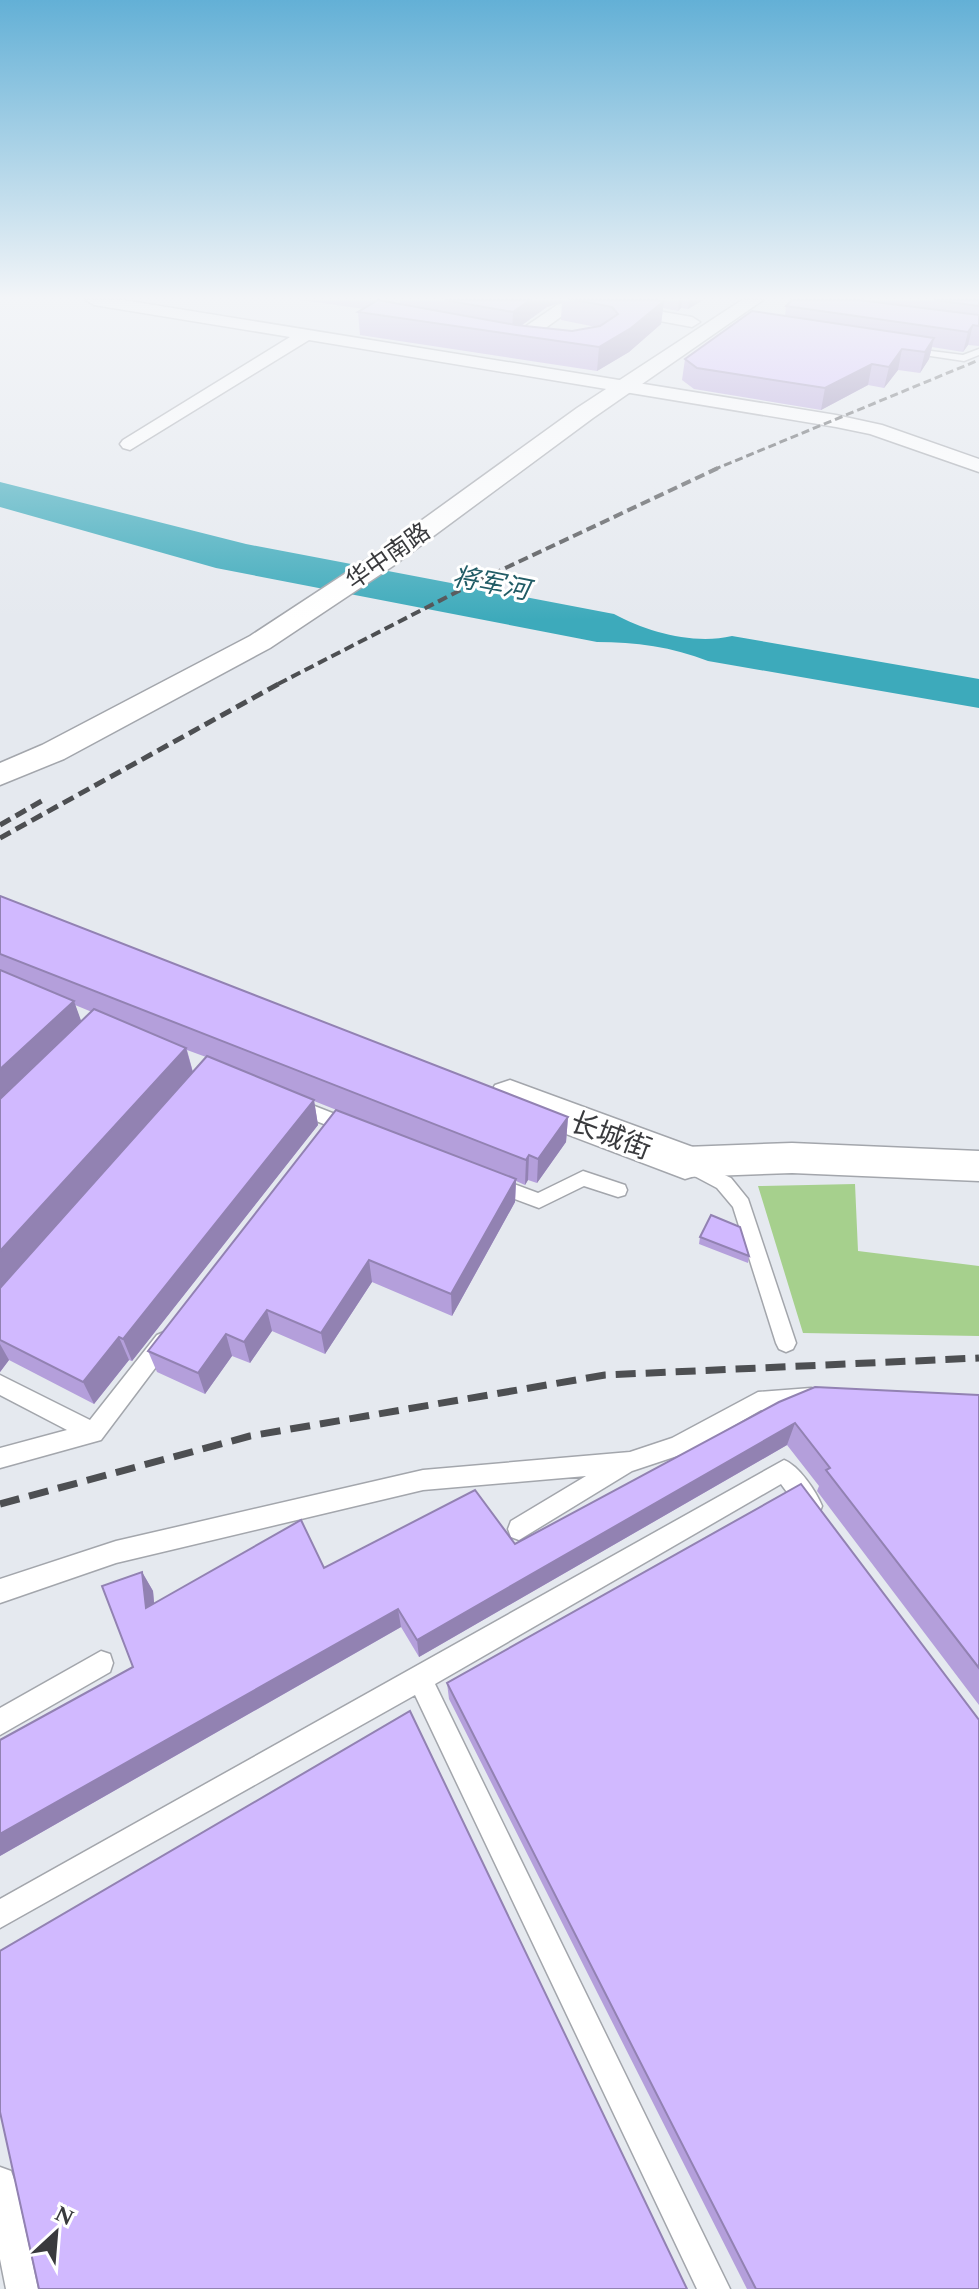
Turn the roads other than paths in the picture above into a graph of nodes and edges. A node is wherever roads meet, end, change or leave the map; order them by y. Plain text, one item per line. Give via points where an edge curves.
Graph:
1 (190, 407) edge
2 (561, 407) edge
3 (597, 407) edge
4 (742, 407) edge
5 (130, 444) dead end
6 (979, 466) edge
7 (409, 513) dead end
8 (347, 557) dead end
9 (309, 598) junction
10 (0, 753) edge
11 (0, 775) edge
12 (476, 1083) edge
13 (279, 1098) edge
14 (364, 1133) edge
15 (685, 1162) junction
16 (979, 1166) edge
17 (481, 1178) edge
18 (618, 1190) dead end
19 (180, 1321) edge
20 (786, 1343) dead end
21 (0, 1384) edge
22 (831, 1398) edge
23 (93, 1433) junction
24 (0, 1458) edge
25 (630, 1462) junction
26 (821, 1520) edge
27 (519, 1529) dead end
28 (0, 1591) edge
29 (101, 1663) dead end
30 (420, 1679) junction
31 (0, 1722) edge
32 (0, 1914) edge
33 (0, 2182) edge
34 (22, 2289) edge
35 (714, 2289) edge

1 - 5 street
2 - 7 main road, 华中南路
3 - 9 main road, 华中南路 via 384,560
4 - 6 street via 875,429
8 - 9 main road, 华中南路
9 - 10 main road, 华中南路 via 137,689
9 - 11 main road, 华中南路 via 260,642
12 - 15 main road, 长城街
13 - 14 lane via 330,1128
15 - 16 street via 792,1158
15 - 20 lane via 724,1183 741,1204
17 - 18 lane via 539,1201 583,1178
19 - 23 lane
21 - 23 lane
22 - 25 lane via 801,1392 758,1401 678,1446
23 - 24 lane
25 - 27 lane
25 - 28 lane via 423,1480 116,1552
26 - 30 lane via 784,1470
29 - 31 lane
30 - 32 lane
30 - 35 lane
33 - 34 lane

